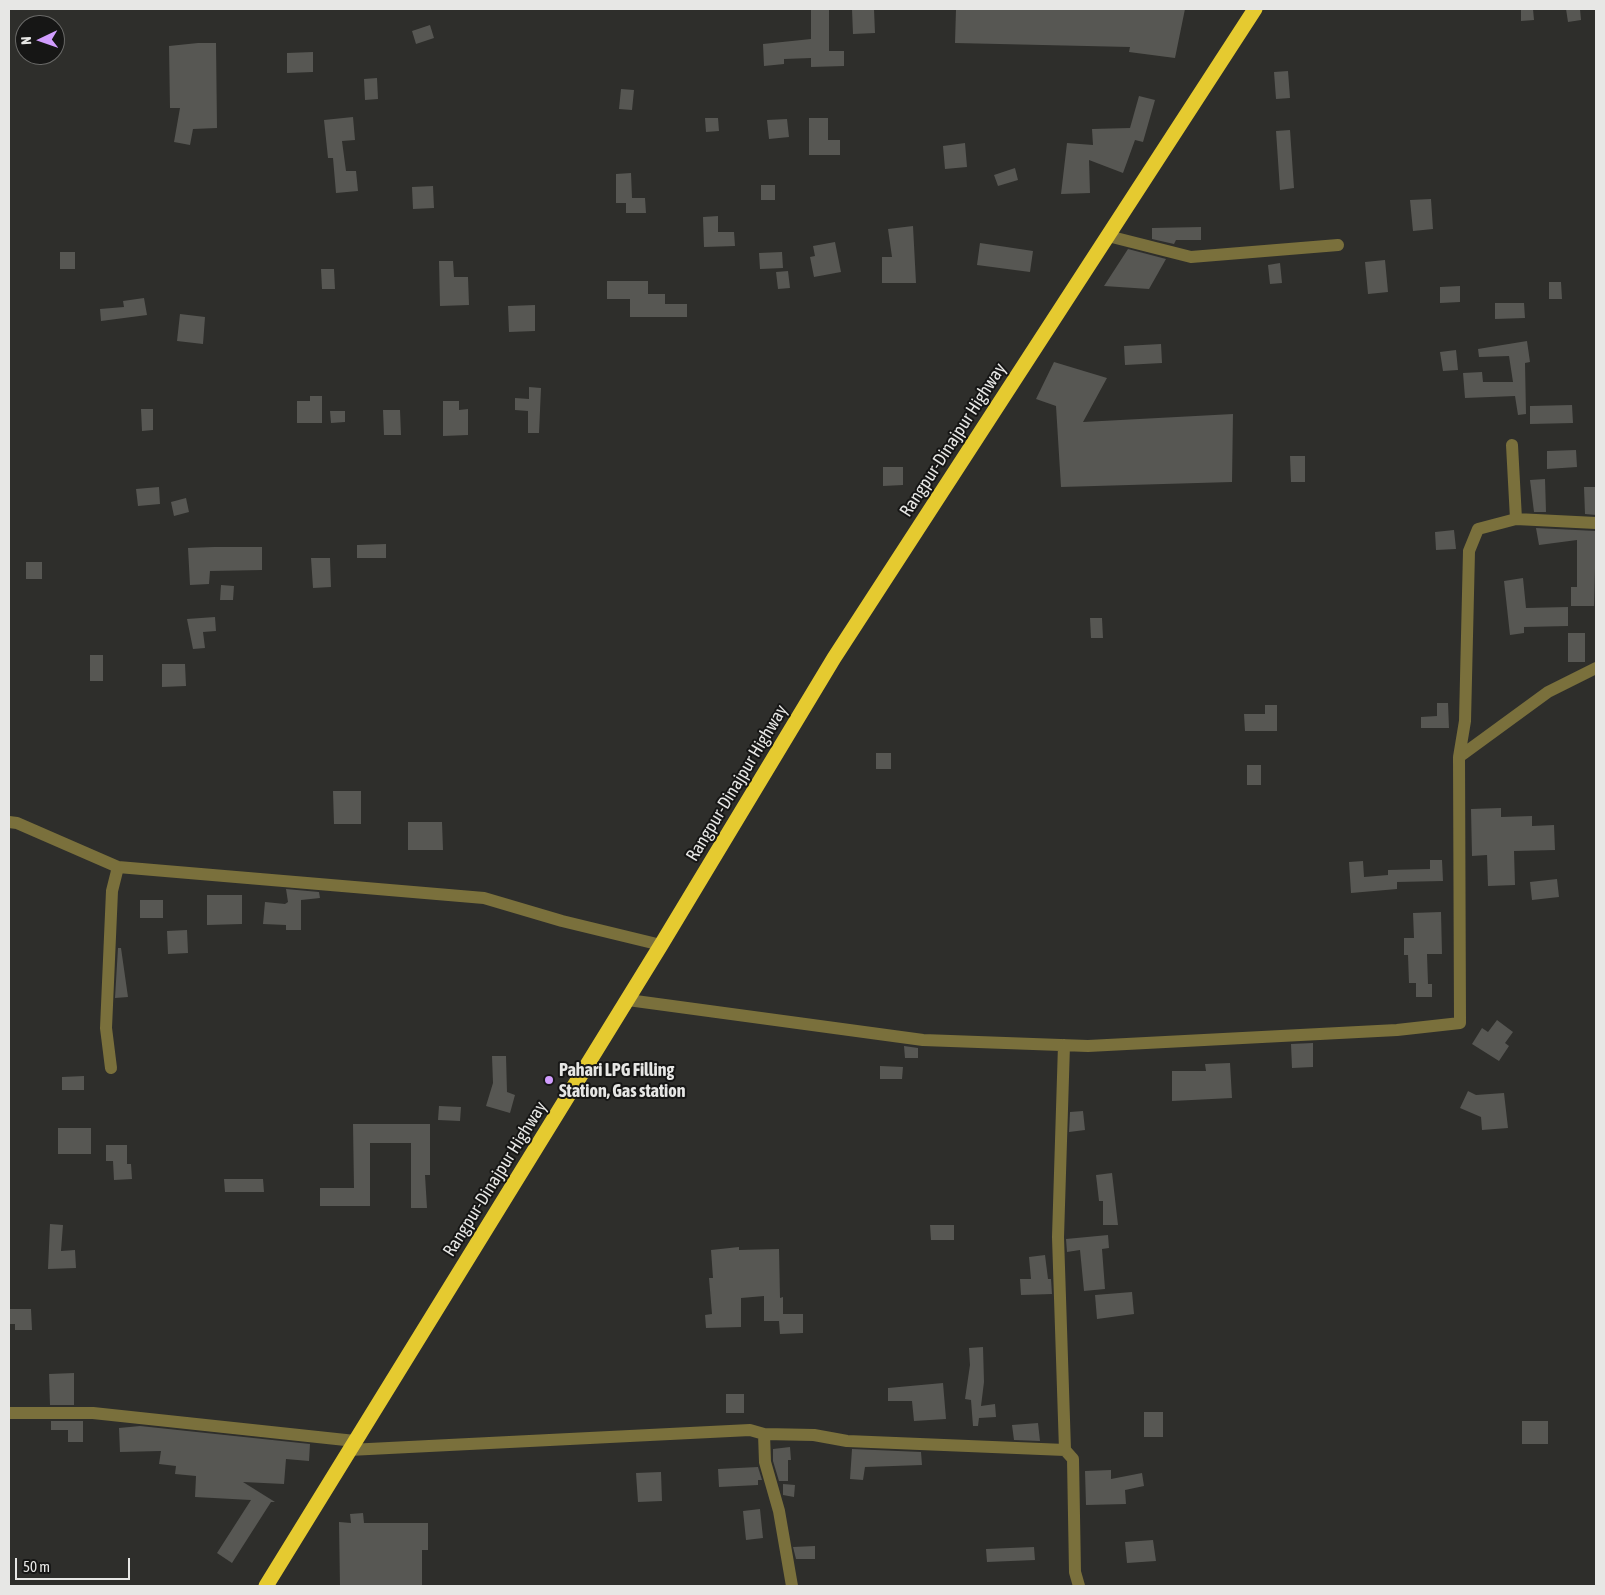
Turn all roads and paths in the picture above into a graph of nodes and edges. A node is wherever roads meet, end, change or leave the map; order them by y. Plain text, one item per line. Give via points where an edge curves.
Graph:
1 (1255, 9) edge
2 (1108, 236) junction
3 (1338, 245) dead end
4 (1512, 445) dead end
5 (1516, 519) junction
6 (1596, 523) edge
7 (1596, 668) edge
8 (1459, 756) junction
9 (9, 822) edge
10 (118, 867) junction
11 (661, 945) junction
12 (628, 1000) junction
13 (1064, 1045) junction
14 (111, 1068) dead end
15 (9, 1413) edge
16 (764, 1434) junction
17 (352, 1446) junction
18 (1065, 1450) junction
19 (266, 1586) edge
20 (792, 1586) edge
21 (1079, 1586) edge

1 - 2 highway, Rangpur-Dinajpur Highway
2 - 3 street via 1190,258
2 - 11 highway, Rangpur-Dinajpur Highway via 834,658
4 - 5 street
5 - 6 street
5 - 8 street via 1478,528 1469,552 1464,721
7 - 8 street via 1548,692
8 - 13 street via 1460,1023 1378,1031
9 - 10 street
10 - 11 street via 484,898
10 - 14 street via 112,891 106,1028
11 - 12 highway, Rangpur-Dinajpur Highway
12 - 13 street via 923,1040
12 - 17 highway, Rangpur-Dinajpur Highway
13 - 18 street via 1058,1237
15 - 17 street via 93,1413
16 - 17 street via 750,1430
16 - 18 street via 814,1435 847,1441
16 - 20 street via 765,1462 779,1511
17 - 19 highway, Rangpur-Dinajpur Highway
18 - 21 street via 1073,1459 1075,1572

